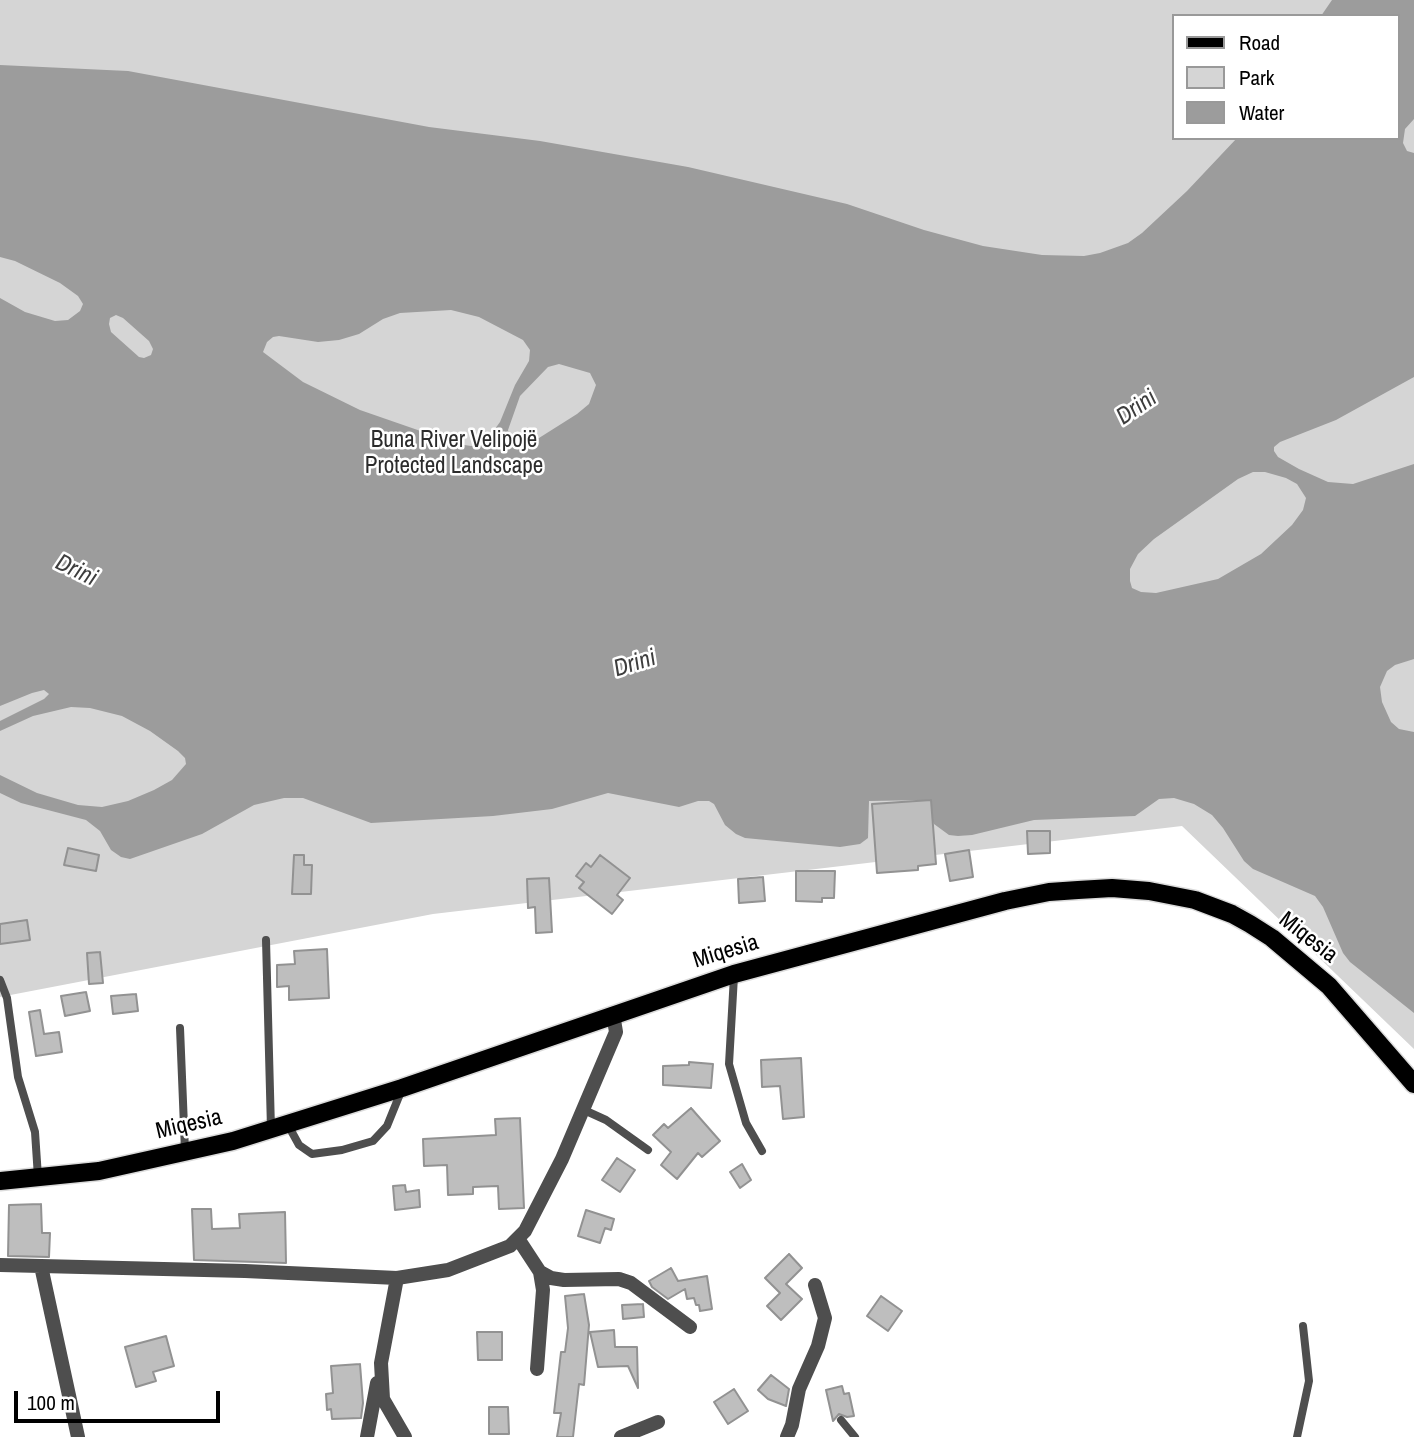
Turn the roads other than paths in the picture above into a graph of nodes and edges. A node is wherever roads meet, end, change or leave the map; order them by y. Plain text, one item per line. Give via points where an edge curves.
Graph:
1 (266, 940) dead end
2 (734, 974) junction
3 (0, 980) edge
4 (613, 1014) junction
5 (180, 1028) dead end
6 (1414, 1084) edge
7 (402, 1088) junction
8 (584, 1110) junction
9 (280, 1127) junction
10 (648, 1150) dead end
11 (761, 1151) dead end
12 (185, 1152) junction
13 (38, 1177) junction
14 (0, 1181) edge
15 (519, 1240) junction
16 (0, 1265) edge
17 (41, 1266) junction
18 (540, 1272) junction
19 (397, 1279) junction
20 (815, 1285) dead end
21 (1303, 1326) dead end
22 (690, 1327) dead end
23 (381, 1363) junction
24 (537, 1369) dead end
25 (841, 1420) dead end
26 (658, 1422) dead end
27 (78, 1437) edge
28 (367, 1437) edge
29 (405, 1437) edge
30 (621, 1437) edge
31 (787, 1437) edge
32 (855, 1437) edge
33 (1297, 1437) edge

1 - 9 lane
2 - 4 main road, Miqesia
2 - 6 main road, Miqesia via 1049,892 1149,891 1195,900 1232,914 1272,938 1329,985
2 - 11 lane via 729,1064 746,1123
3 - 13 lane via 18,1077 35,1132
4 - 7 main road, Miqesia
4 - 8 street via 616,1032
5 - 12 lane
7 - 9 main road, Miqesia
7 - 9 lane via 387,1126 373,1141 312,1154
8 - 10 lane
8 - 15 street
9 - 12 main road, Miqesia
12 - 13 main road, Miqesia via 99,1171
13 - 14 main road, Miqesia
15 - 18 street
15 - 19 street via 448,1270
16 - 17 street
17 - 19 street
17 - 27 street
18 - 22 street via 564,1280 631,1283
18 - 24 street via 543,1290
19 - 23 street
20 - 31 street via 825,1318
21 - 33 lane via 1309,1381
23 - 28 street
23 - 29 street via 383,1399
25 - 32 lane
26 - 30 street

